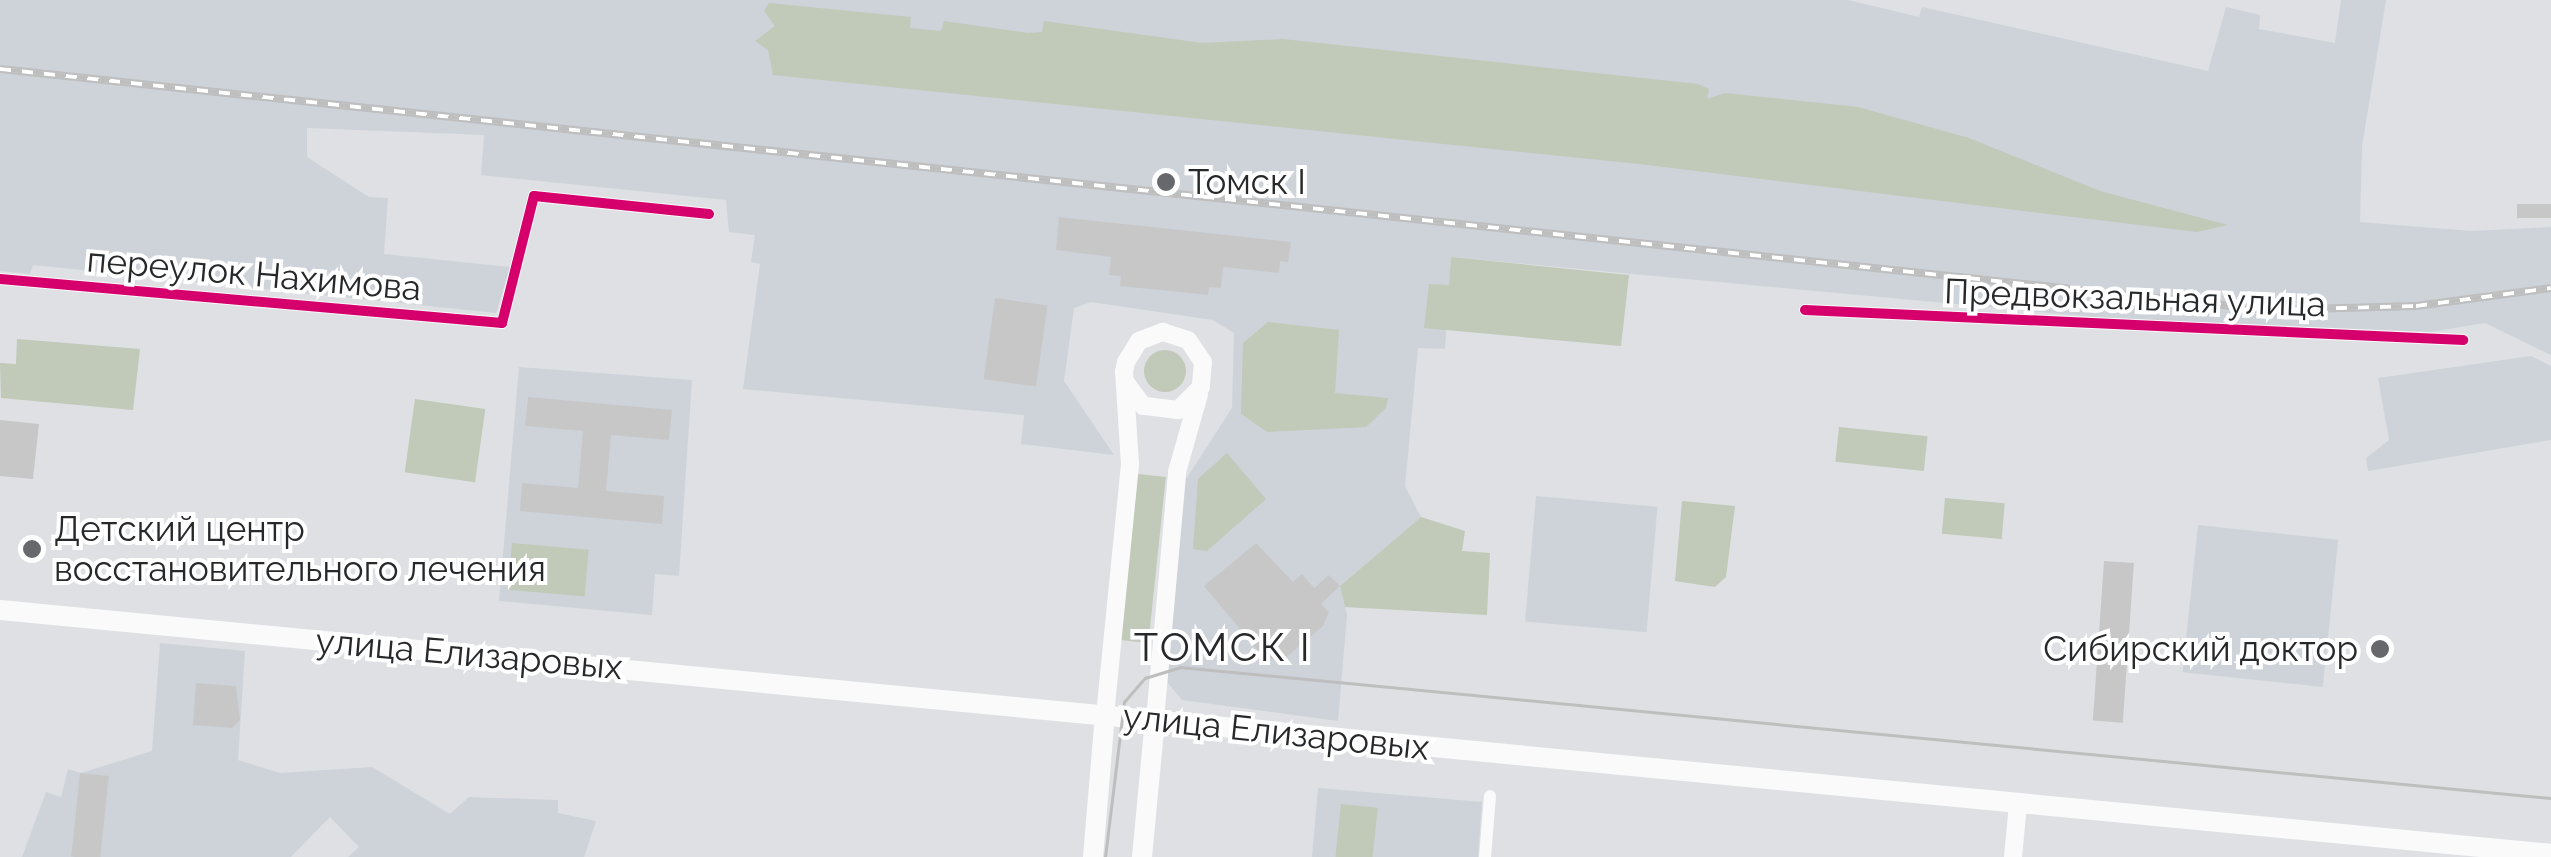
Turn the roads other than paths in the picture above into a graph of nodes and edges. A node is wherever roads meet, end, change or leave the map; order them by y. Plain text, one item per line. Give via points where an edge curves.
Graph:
1 (709, 214) dead end
2 (0, 279) edge
3 (1805, 310) dead end
4 (2463, 340) dead end
5 (1126, 382) junction
6 (1201, 387) junction
7 (0, 610) edge
8 (1104, 715) junction
9 (1155, 720) junction
10 (1490, 796) dead end
11 (2018, 804) junction
12 (2551, 854) edge
13 (1093, 857) edge
14 (1142, 857) edge
15 (1486, 857) edge
16 (2013, 857) edge

1 - 2 street, переулок Нахимова via 534,196 502,323
3 - 4 street, Предвокзальная улица
5 - 6 main road via 1136,400 1162,412 1190,403
5 - 6 main road via 1134,346 1163,332 1197,350
5 - 8 main road via 1130,464
6 - 9 main road via 1177,472
7 - 8 main road, улица Елизаровых
8 - 9 main road, улица Елизаровых
8 - 13 main road
9 - 11 main road, улица Елизаровых
9 - 14 main road
10 - 15 street
11 - 12 main road, улица Елизаровых
11 - 16 main road

